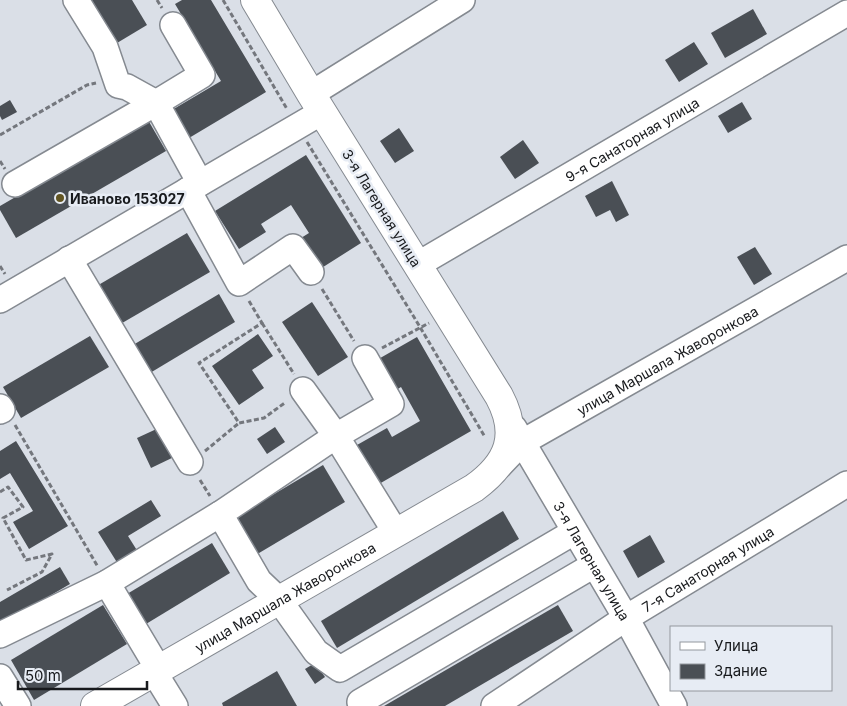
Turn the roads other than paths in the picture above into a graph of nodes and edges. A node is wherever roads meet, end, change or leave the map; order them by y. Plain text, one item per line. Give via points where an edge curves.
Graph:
1 (76, 0) edge
2 (255, 0) edge
3 (462, 0) edge
4 (847, 13) edge
5 (173, 25) dead end
6 (156, 103) junction
7 (316, 103) junction
8 (15, 184) dead end
9 (194, 187) junction
10 (847, 258) edge
11 (69, 259) junction
12 (417, 265) junction
13 (311, 272) road end
14 (0, 300) edge
15 (365, 358) road end
16 (303, 390) road end
17 (508, 417) junction
18 (336, 436) junction
19 (521, 443) junction
20 (190, 462) dead end
21 (496, 470) junction
22 (847, 484) edge
23 (474, 488) joint
24 (220, 514) junction
25 (574, 532) junction
26 (396, 533) junction
27 (594, 565) junction
28 (107, 582) junction
29 (279, 600) junction
30 (626, 618) junction
31 (0, 635) edge
32 (340, 668) junction
33 (156, 671) junction
34 (0, 677) edge
35 (361, 704) edge
36 (18, 706) edge
37 (95, 706) edge
38 (175, 706) edge
39 (494, 706) edge
40 (674, 706) edge

1 - 6 street via 105,47 118,85
2 - 7 main road, 3-я Лагерная улица
3 - 7 street
4 - 12 street, 9-я Санаторная улица
5 - 6 street via 202,74
6 - 8 street
6 - 9 street
7 - 9 street via 297,126
7 - 12 main road, 3-я Лагерная улица
9 - 11 street
9 - 13 street via 239,283 293,247
10 - 19 street, улица Маршала Жаворонкова
11 - 14 street
11 - 20 street
12 - 17 main road, 3-я Лагерная улица via 499,396
15 - 18 street via 391,404
16 - 18 street
17 - 19 street, 3-я Лагерная улица
17 - 21 main road, 3-я Лагерная улица via 509,445
18 - 24 street
18 - 26 street
19 - 21 street, улица Маршала Жаворонкова
19 - 25 street, 3-я Лагерная улица
21 - 23 main road, 3-я Лагерная улица
22 - 30 street, 7-я Санаторная улица
23 - 26 main road, улица Маршала Жаворонкова
24 - 28 street
24 - 29 street via 259,581
25 - 27 street, 3-я Лагерная улица
25 - 32 street
26 - 29 main road, улица Маршала Жаворонкова
27 - 30 street, 3-я Лагерная улица
27 - 35 street
28 - 31 street
28 - 33 street
29 - 32 street via 316,652
29 - 33 main road, улица Маршала Жаворонкова
30 - 39 street, 7-я Санаторная улица
30 - 40 street, 3-я Лагерная улица
32 - 35 street
33 - 37 main road, улица Маршала Жаворонкова
33 - 38 street
34 - 36 street

